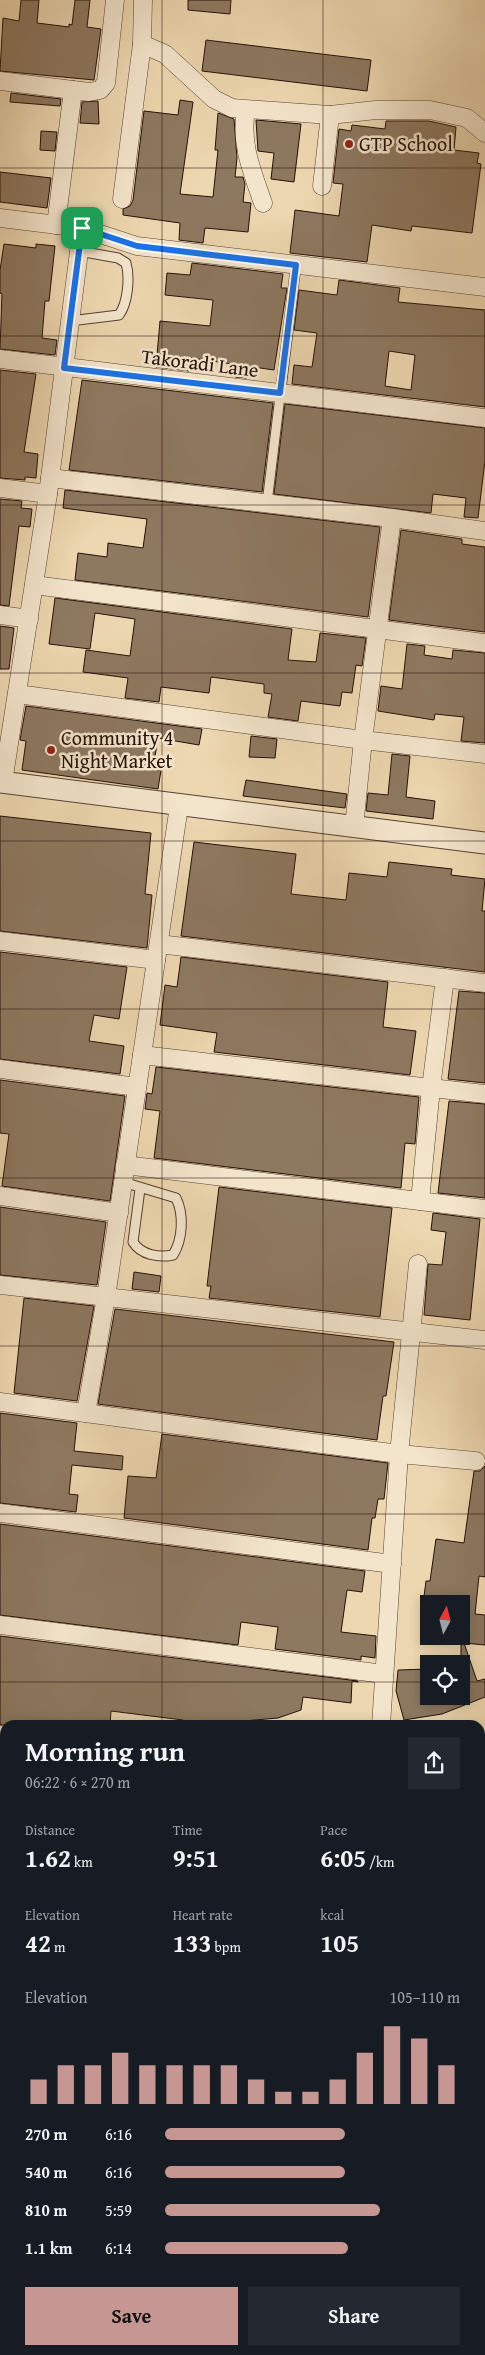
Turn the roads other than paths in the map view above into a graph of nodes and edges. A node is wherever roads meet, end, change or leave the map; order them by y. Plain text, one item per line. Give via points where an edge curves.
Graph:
1 (115, 0) edge
2 (143, 0) edge
3 (142, 44) junction
4 (0, 81) edge
5 (73, 90) junction
6 (246, 110) junction
7 (330, 115) junction
8 (485, 132) edge
9 (322, 186) dead end
10 (122, 199) dead end
11 (263, 203) dead end
12 (0, 218) edge
13 (56, 225) junction
14 (82, 228) junction
15 (79, 251) junction
16 (296, 265) junction
17 (485, 287) edge
18 (70, 321) junction
19 (0, 359) edge
20 (64, 368) junction
21 (280, 393) junction
22 (485, 418) edge
23 (49, 486) junction
24 (0, 488) edge
25 (267, 503) junction
26 (392, 518) junction
27 (485, 531) edge
28 (34, 585) junction
29 (0, 615) edge
30 (29, 619) junction
31 (376, 629) junction
32 (485, 644) edge
33 (17, 694) junction
34 (363, 740) junction
35 (485, 754) edge
36 (2, 782) edge
37 (180, 806) junction
38 (354, 827) junction
39 (485, 843) edge
40 (0, 941) edge
41 (158, 952) junction
42 (445, 978) junction
43 (485, 983) edge
44 (142, 1055) junction
45 (0, 1069) edge
46 (137, 1087) junction
47 (431, 1088) junction
48 (485, 1094) edge
49 (124, 1173) junction
50 (140, 1189) junction
51 (0, 1196) edge
52 (420, 1201) junction
53 (485, 1209) edge
54 (118, 1213) junction
55 (418, 1264) dead end
56 (0, 1286) edge
57 (106, 1297) junction
58 (410, 1332) junction
59 (485, 1340) edge
60 (0, 1402) edge
61 (86, 1413) junction
62 (399, 1454) junction
63 (476, 1461) dead end
64 (0, 1513) edge
65 (392, 1564) junction
66 (0, 1626) edge
67 (384, 1674) junction
68 (381, 1720) edge

1 - 5 street via 106,83 100,90
2 - 3 street
3 - 6 street via 165,54 214,99 232,108
3 - 10 street
4 - 5 street
5 - 13 street
6 - 7 street
6 - 11 street via 243,128 246,153
7 - 8 street via 376,110 430,110 467,118
7 - 9 street
12 - 13 street
13 - 14 street
14 - 15 street
14 - 16 street via 137,246
15 - 18 street
15 - 18 lane via 118,258 126,263 125,301 119,315
16 - 17 street
16 - 21 lane
18 - 20 street
19 - 20 street, Takoradi Lane
20 - 21 street, Takoradi Lane
20 - 23 street
21 - 22 street, Takoradi Lane
21 - 25 lane
23 - 24 street
23 - 25 street
23 - 28 street
25 - 26 street
26 - 27 street
26 - 31 street
28 - 30 street
28 - 31 street
29 - 30 street
30 - 33 street
31 - 32 street
31 - 34 street
33 - 34 street
33 - 36 street
34 - 35 street
34 - 38 street
36 - 37 street
37 - 38 street
37 - 41 street
38 - 39 street
40 - 41 street
41 - 42 street
41 - 44 street
42 - 43 street
42 - 47 street
44 - 46 street
44 - 47 street
45 - 46 street
46 - 49 street
47 - 48 street
47 - 52 street
49 - 50 lane
49 - 52 street
49 - 54 street
50 - 50 lane via 176,1198 181,1218 178,1246 173,1254 146,1253 133,1242
51 - 54 street
52 - 53 street
54 - 57 street
55 - 58 street
56 - 57 street
57 - 58 street
57 - 61 street
58 - 59 street
58 - 62 street
60 - 61 street
61 - 62 street
62 - 63 street
62 - 65 street
64 - 65 street
65 - 67 street
66 - 67 street
67 - 68 street

